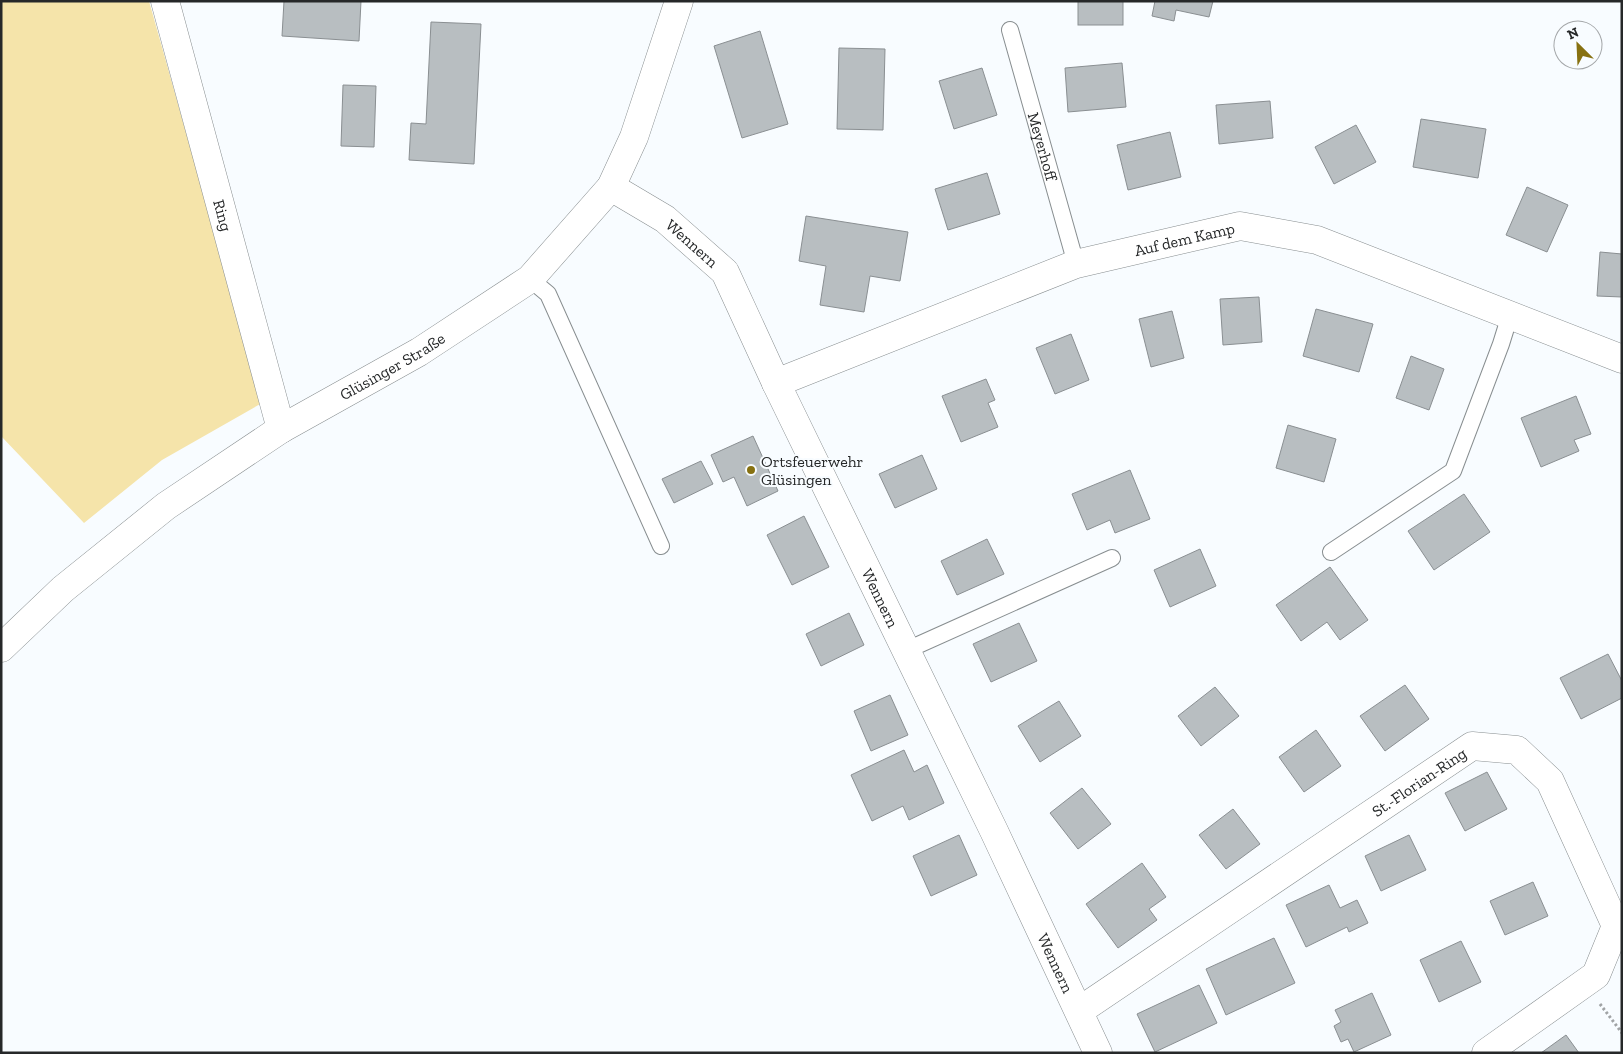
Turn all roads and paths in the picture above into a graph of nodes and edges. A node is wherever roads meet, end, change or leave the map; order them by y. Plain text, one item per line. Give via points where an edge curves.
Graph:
1 (165, 1) edge
2 (679, 1) edge
3 (1010, 30) dead end
4 (611, 187) junction
5 (1076, 264) junction
6 (530, 280) junction
7 (1510, 315) junction
8 (1622, 358) edge
9 (776, 382) junction
10 (281, 429) junction
11 (661, 546) dead end
12 (1331, 552) dead end
13 (1112, 558) dead end
14 (1, 648) edge
15 (907, 650) junction
16 (1584, 983) junction
17 (1079, 1011) junction
18 (1622, 1032) edge
19 (1098, 1053) edge
20 (1486, 1053) edge

1 - 10 street, Ring
2 - 4 street, Glüsinger Straße via 634,137
3 - 5 lane, Meyerhoff
4 - 6 street, Glüsinger Straße
4 - 9 street, Wennern via 664,219 725,272
5 - 7 street, Auf dem Kamp via 1240,226 1317,240
5 - 9 street, Auf dem Kamp
6 - 10 street, Glüsinger Straße via 419,352
6 - 11 lane via 548,294
7 - 8 street, Auf dem Kamp
7 - 12 lane via 1453,471
9 - 15 street, Wennern
10 - 14 street, Glüsinger Straße via 166,506 63,589
13 - 15 lane
15 - 17 street, Wennern
16 - 17 street, St.-Florian-Ring via 1596,975 1616,926 1550,780 1517,750 1472,746
16 - 18 path
16 - 20 street, St.-Florian-Ring
17 - 19 street, Wennern

